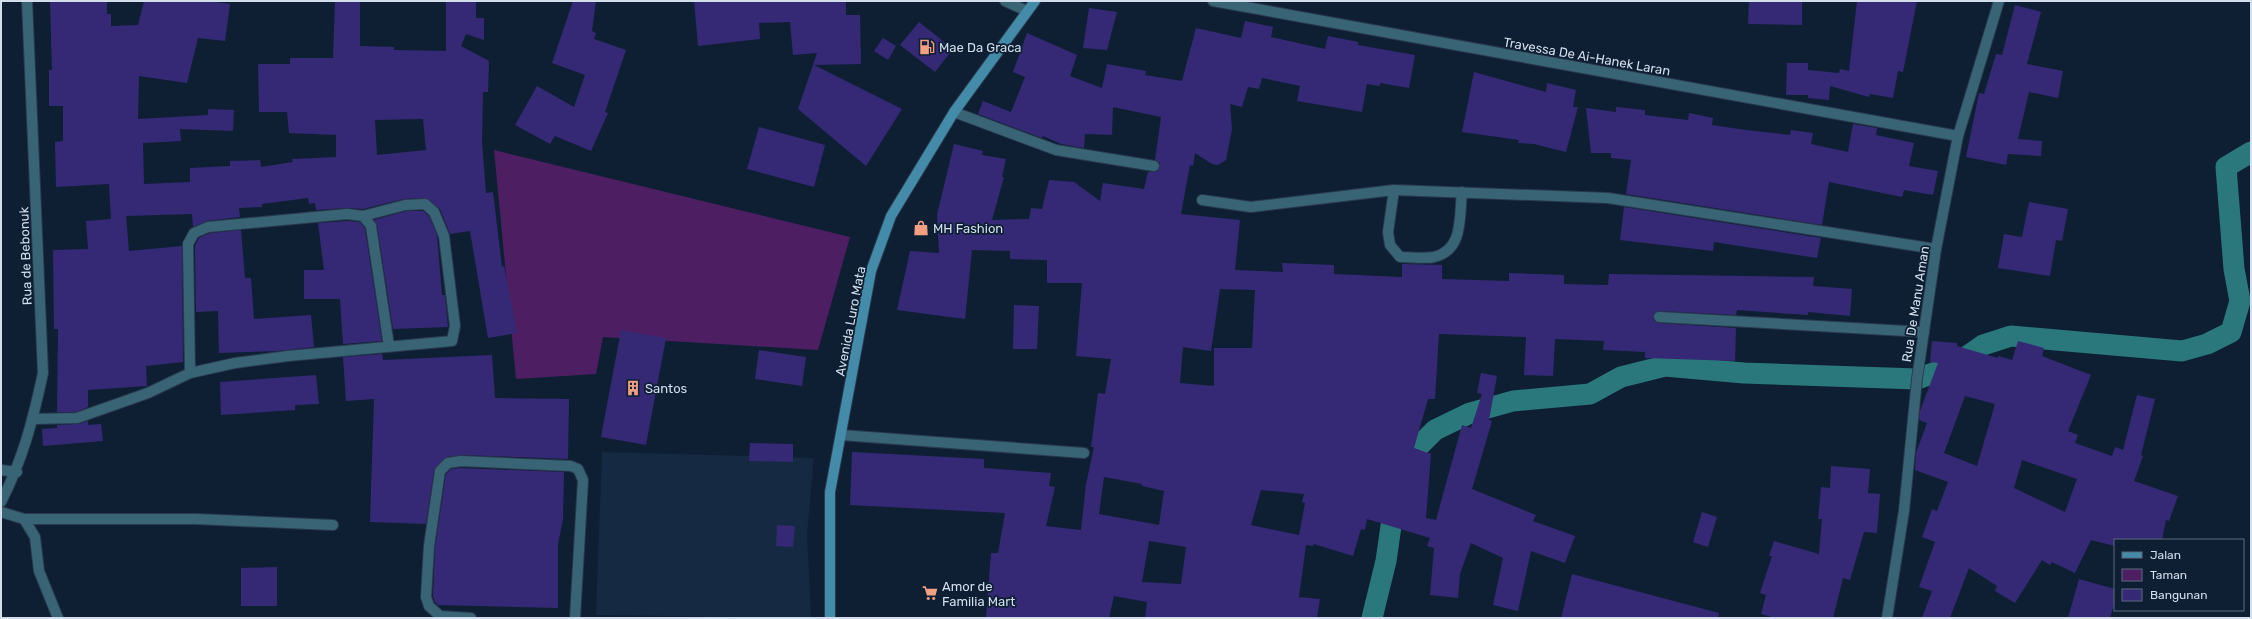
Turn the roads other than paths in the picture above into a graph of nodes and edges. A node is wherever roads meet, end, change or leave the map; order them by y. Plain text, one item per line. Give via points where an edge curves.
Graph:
1 (27, 1) edge
2 (1005, 1) edge
3 (1035, 1) edge
4 (1213, 1) edge
5 (1999, 1) edge
6 (1027, 12) junction
7 (954, 112) junction
8 (1958, 136) junction
9 (1154, 166) dead end
10 (1394, 190) junction
11 (1462, 192) junction
12 (1202, 200) dead end
13 (363, 216) junction
14 (1936, 249) junction
15 (1659, 317) dead end
16 (1924, 332) junction
17 (389, 346) junction
18 (190, 373) junction
19 (33, 419) junction
20 (841, 435) junction
21 (1084, 453) dead end
22 (1, 470) edge
23 (17, 472) junction
24 (1, 502) edge
25 (1, 512) edge
26 (24, 519) junction
27 (333, 525) dead end
28 (440, 617) edge
29 (58, 618) edge
30 (471, 618) edge
31 (574, 618) edge
32 (830, 618) edge
33 (1887, 618) edge

1 - 19 street, Rua de Bebonuk via 43,373
2 - 6 street
3 - 6 main road, Avenida Luro Mata
4 - 8 street, Travessa De Ai-Hanek Laran
5 - 8 street, Rua De Manu Aman
6 - 7 main road, Avenida Luro Mata
7 - 9 street via 1056,150
7 - 20 main road, Avenida Luro Mata via 891,216 871,272
8 - 14 street, Rua De Manu Aman
10 - 11 street
10 - 11 street via 1388,232 1390,244 1400,257 1434,257 1449,250 1458,238
10 - 12 street via 1251,207
11 - 14 street via 1608,198
13 - 17 street via 371,226
13 - 17 street via 405,204 425,204 434,212 444,236 454,326 452,341
13 - 18 street via 347,214 208,227 194,234 188,244
14 - 16 street, Rua De Manu Aman
15 - 16 street
16 - 33 street, Rua De Manu Aman via 1904,511
17 - 18 street via 235,363
18 - 19 street via 148,393 77,418
19 - 23 street, Rua de Bebonuk
20 - 21 street
20 - 32 main road, Avenida Luro Mata via 830,492
22 - 23 street
23 - 24 street, Rua de Bebonuk
25 - 26 street
26 - 27 street via 196,519
26 - 29 street via 35,537 39,572
28 - 30 street
28 - 31 street via 429,606 426,597 429,546 440,471 448,463 461,461 571,466 578,469 583,480

